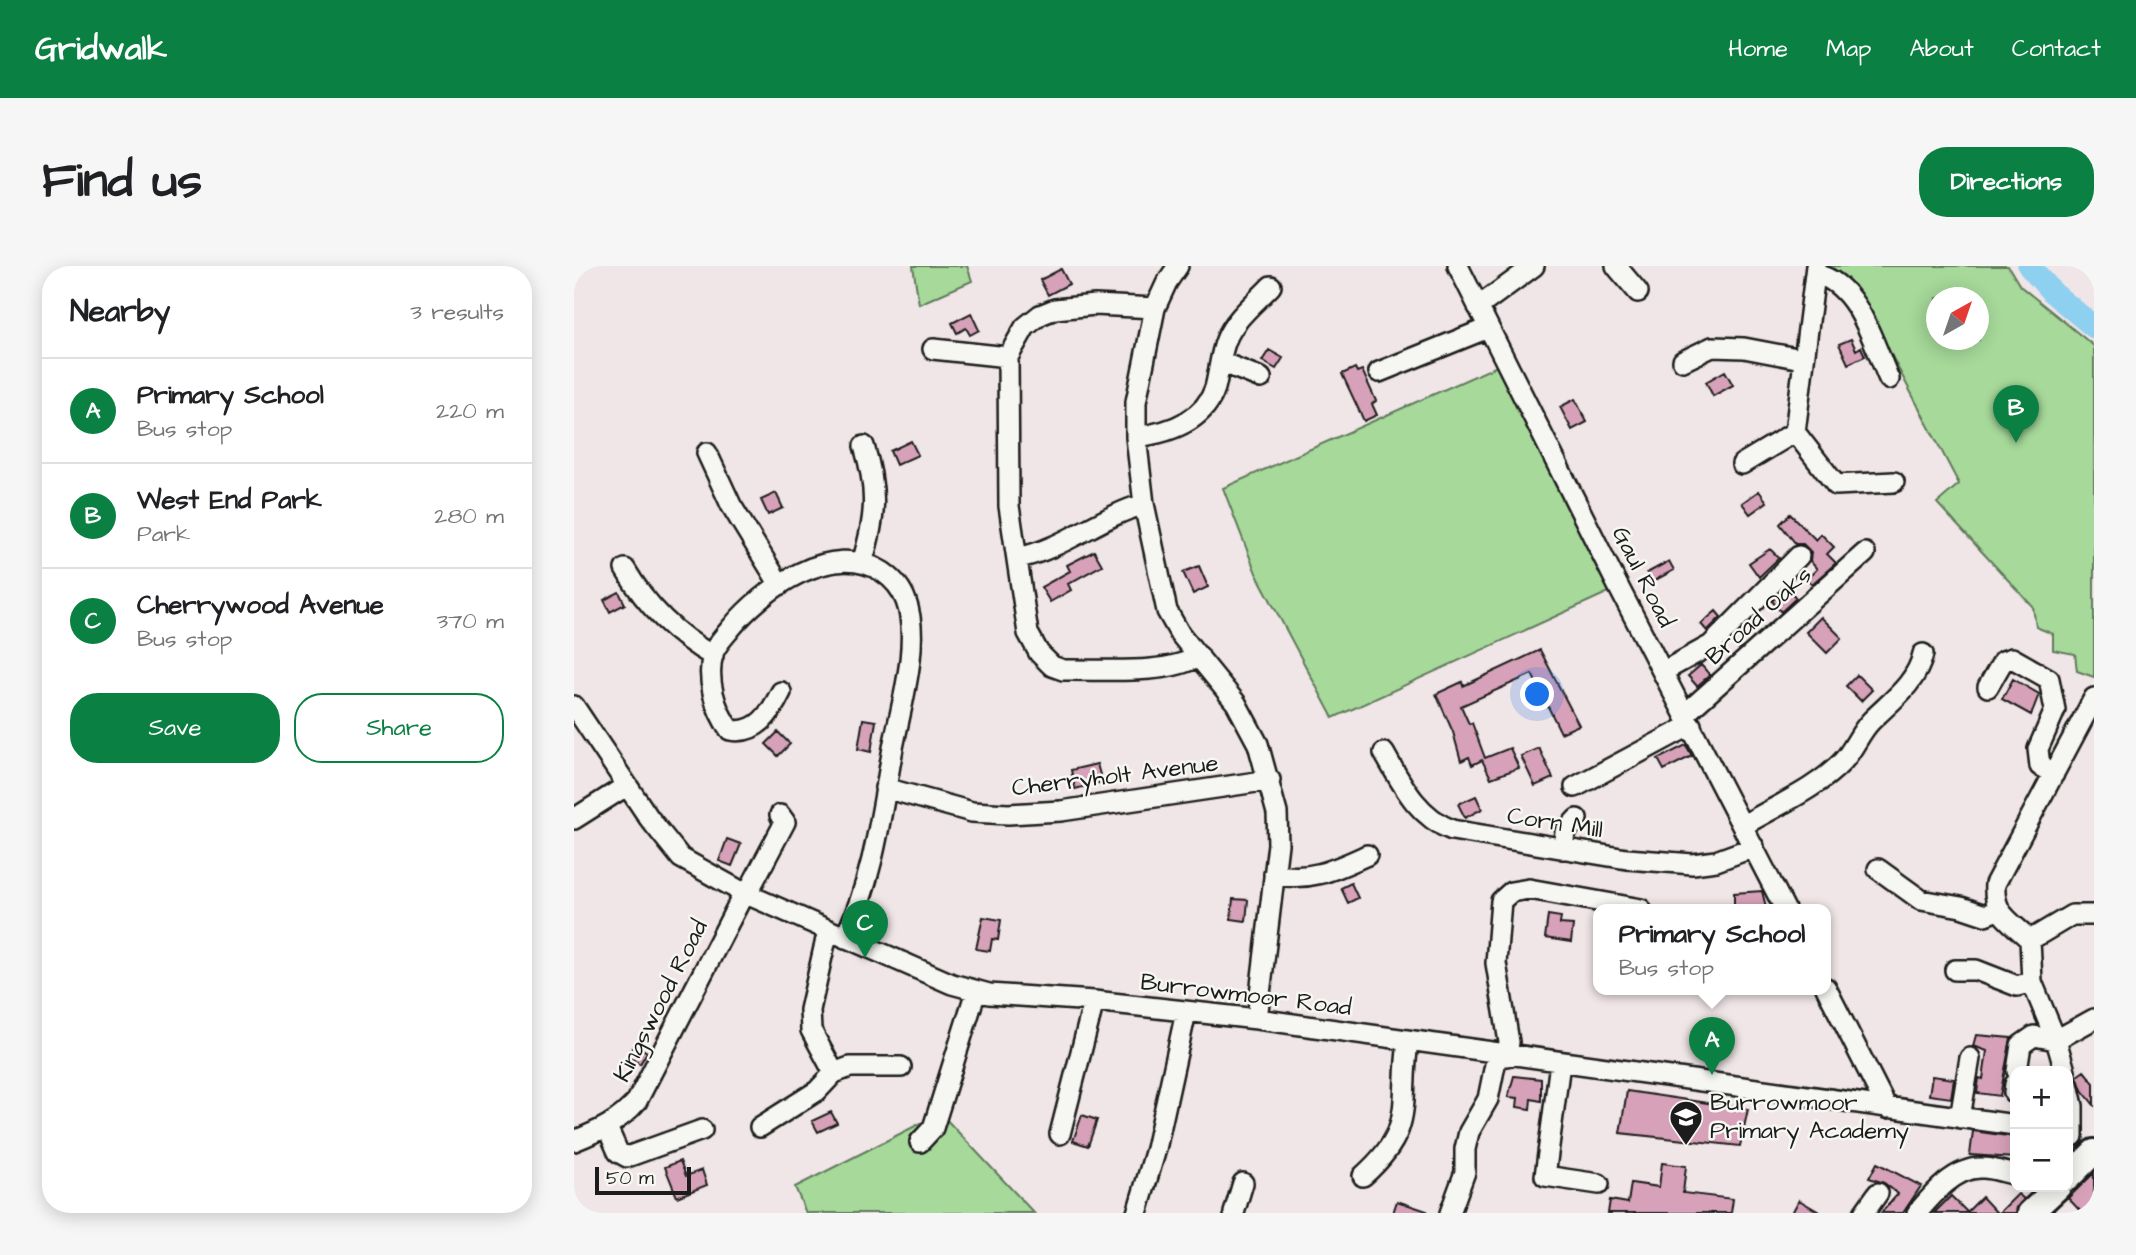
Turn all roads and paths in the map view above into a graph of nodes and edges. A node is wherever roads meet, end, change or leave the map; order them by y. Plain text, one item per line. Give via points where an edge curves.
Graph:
1 (1178, 266) edge
2 (1458, 266) edge
3 (1534, 266) edge
4 (1616, 266) edge
5 (1816, 270) edge
6 (1271, 286) dead end
7 (1638, 292) dead end
8 (1478, 307) junction
9 (1155, 308) junction
10 (1488, 328) junction
11 (933, 349) dead end
12 (1008, 357) junction
13 (1802, 359) junction
14 (1683, 361) dead end
15 (1221, 362) junction
16 (1379, 372) dead end
17 (1261, 378) dead end
18 (1889, 379) dead end
19 (1795, 432) junction
20 (1136, 437) junction
21 (864, 446) dead end
22 (707, 453) dead end
23 (1742, 464) dead end
24 (1894, 482) dead end
25 (1144, 504) junction
26 (1865, 553) dead end
27 (1799, 556) dead end
28 (1017, 558) junction
29 (862, 563) junction
30 (625, 569) dead end
31 (780, 585) junction
32 (1923, 654) dead end
33 (713, 656) junction
34 (1199, 656) junction
35 (1664, 671) junction
36 (1988, 687) dead end
37 (781, 692) dead end
38 (2094, 698) edge
39 (574, 706) edge
40 (1688, 720) junction
41 (1384, 752) dead end
42 (2054, 774) junction
43 (1270, 780) junction
44 (626, 786) junction
45 (1575, 787) dead end
46 (885, 788) junction
47 (780, 814) dead end
48 (574, 819) edge
49 (1577, 819) dead end
50 (1744, 825) junction
51 (1754, 847) junction
52 (1563, 849) junction
53 (1367, 855) dead end
54 (1878, 869) dead end
55 (1274, 874) junction
56 (745, 893) junction
57 (1613, 904) edge
58 (1783, 904) edge
59 (1998, 910) junction
60 (2094, 915) edge
61 (837, 934) junction
62 (2030, 940) junction
63 (1955, 970) dead end
64 (2032, 982) junction
65 (976, 991) junction
66 (1830, 995) edge
67 (1094, 1002) junction
68 (1185, 1012) junction
69 (1257, 1019) junction
70 (2094, 1019) edge
71 (2056, 1040) junction
72 (1408, 1042) junction
73 (1502, 1056) junction
74 (1970, 1058) dead end
75 (1560, 1063) junction
76 (2018, 1066) edge
77 (2064, 1066) edge
78 (901, 1068) dead end
79 (834, 1073) junction
80 (1887, 1108) junction
81 (1959, 1118) junction
82 (2010, 1124) edge
83 (607, 1127) junction
84 (760, 1127) dead end
85 (702, 1130) dead end
86 (1060, 1134) dead end
87 (2073, 1137) edge
88 (574, 1141) edge
89 (920, 1142) dead end
90 (2093, 1153) edge
91 (2010, 1173) edge
92 (2073, 1173) edge
93 (1363, 1176) dead end
94 (1243, 1183) dead end
95 (1599, 1184) dead end
96 (2053, 1192) edge
97 (1878, 1193) dead end
98 (1137, 1213) edge
99 (1234, 1213) edge
100 (1450, 1213) edge
101 (1864, 1213) edge
102 (1917, 1213) edge
103 (2030, 1213) edge

1 - 9 street
2 - 8 street, Gaul Road
3 - 8 street
4 - 7 street
5 - 13 street
5 - 18 street via 1846,292
6 - 15 street via 1237,322 1226,340
8 - 10 street, Gaul Road
9 - 12 street via 1095,305 1055,309 1025,327
9 - 20 street via 1136,402
10 - 16 street
10 - 35 street, Gaul Road
11 - 12 street
12 - 28 street via 1009,506
13 - 14 street via 1712,347
13 - 19 street
15 - 17 street
15 - 20 street via 1214,392 1195,417 1177,428
19 - 23 street
19 - 24 street via 1836,485
20 - 25 street
21 - 29 street via 874,480 875,509
22 - 31 street via 731,505
25 - 28 street via 1042,553
25 - 34 street via 1167,611
26 - 40 street, Broad Oaks
27 - 35 street via 1711,645
28 - 34 street via 1028,633 1052,666 1063,670 1160,667
29 - 31 street via 833,562
29 - 46 street via 899,586 910,620 909,662
30 - 33 street via 642,598
31 - 33 street via 740,617
32 - 50 street via 1920,668 1904,690 1868,724 1844,760
33 - 37 street via 715,698 730,730 742,732 759,724
34 - 43 street via 1236,703 1258,744
35 - 40 street, Gaul Road
36 - 42 street via 2003,661 2012,659 2049,679 2056,710 2038,748 2040,766
38 - 42 street
39 - 44 street, Burrowmoor Road
40 - 45 street, Broad Oaks
40 - 50 street, Gaul Road
41 - 52 street, Corn Mill via 1406,791 1438,824 1479,836
42 - 59 street via 1995,884
43 - 46 street, Cherryholt Avenue via 1061,811 1008,814 972,812
43 - 55 street via 1277,813
44 - 48 street
44 - 56 street, Burrowmoor Road via 681,858
46 - 61 street via 869,880
47 - 56 street, Kingswood Road via 785,822
49 - 52 street via 1565,832
50 - 51 street, Gaul Road
51 - 52 street, Corn Mill via 1693,864
51 - 58 street, Gaul Road
53 - 55 street via 1321,876
54 - 59 street via 1921,900 1985,915
55 - 69 street
56 - 61 street, Burrowmoor Road
56 - 83 street, Kingswood Road via 637,1101
57 - 73 street via 1529,889 1511,892 1501,901 1496,963 1509,1042
59 - 62 street
60 - 62 street via 2072,915
61 - 65 street, Burrowmoor Road
61 - 79 street via 810,1010 811,1030
62 - 64 street
63 - 64 street via 1976,970 2017,986
64 - 71 street
65 - 67 street, Burrowmoor Road
65 - 89 street via 933,1128
66 - 80 street
67 - 68 street, Burrowmoor Road
67 - 86 street
68 - 69 street, Burrowmoor Road
68 - 98 street via 1156,1149
69 - 72 street, Burrowmoor Road
70 - 71 street
71 - 76 street via 2034,1036 2021,1045
71 - 77 street
72 - 73 street, Burrowmoor Road
72 - 93 street via 1405,1111 1396,1138
73 - 75 street, Burrowmoor Road
73 - 100 street via 1488,1099 1469,1132 1465,1172
74 - 81 street
75 - 80 street, Burrowmoor Road
75 - 95 street via 1545,1176
78 - 79 street via 850,1067
79 - 84 street via 817,1091
80 - 81 street, Burrowmoor Road
81 - 82 street, Burrowmoor Road
83 - 85 street via 618,1152 627,1157
83 - 88 street, Kingswood Road
87 - 90 street
90 - 92 main road
91 - 102 street via 1972,1168 1937,1190
94 - 99 street
96 - 103 main road
97 - 101 street

